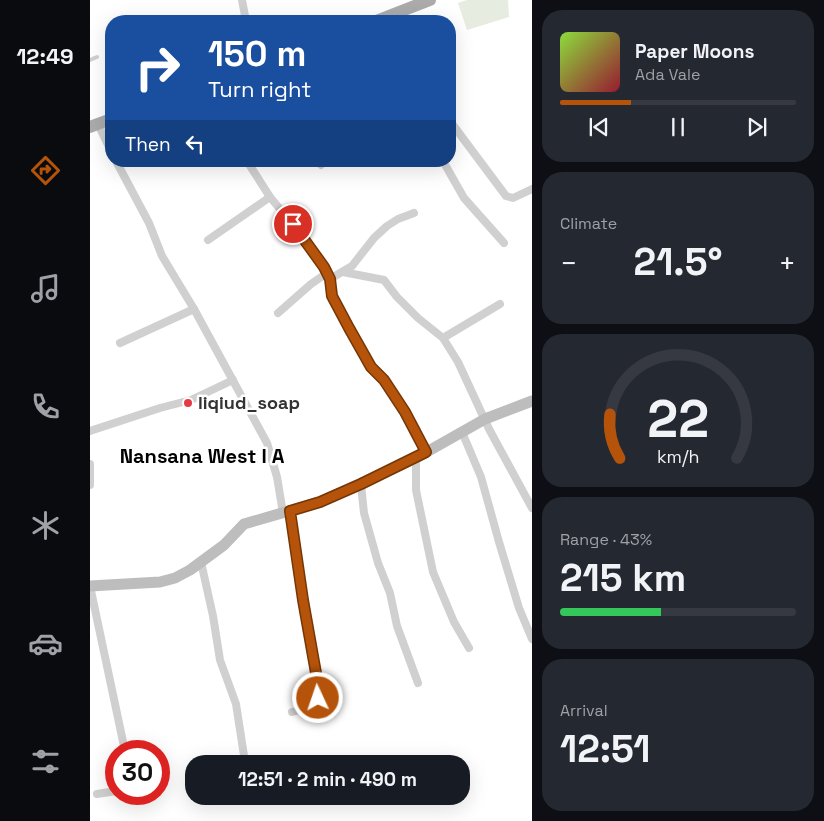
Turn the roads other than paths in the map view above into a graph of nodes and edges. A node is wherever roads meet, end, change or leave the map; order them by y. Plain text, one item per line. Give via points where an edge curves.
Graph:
1 (242, 0) edge
2 (430, 0) edge
3 (245, 15) edge
4 (392, 15) edge
5 (97, 58) dead end
6 (90, 60) edge
7 (94, 126) edge
8 (456, 128) edge
9 (105, 142) edge
10 (119, 167) edge
11 (250, 167) edge
12 (447, 167) edge
13 (532, 189) edge
14 (270, 197) junction
15 (414, 213) dead end
16 (208, 240) dead end
17 (504, 243) dead end
18 (343, 272) junction
19 (328, 276) junction
20 (500, 304) dead end
21 (194, 309) junction
22 (278, 313) dead end
23 (443, 338) junction
24 (120, 343) dead end
25 (233, 380) junction
26 (530, 405) edge
27 (485, 419) junction
28 (90, 432) edge
29 (462, 432) junction
30 (421, 455) junction
31 (90, 464) edge
32 (361, 484) junction
33 (90, 485) edge
34 (532, 508) edge
35 (287, 512) junction
36 (201, 562) junction
37 (90, 586) edge
38 (532, 639) edge
39 (470, 648) dead end
40 (418, 683) dead end
41 (292, 712) dead end
42 (123, 740) edge
43 (244, 755) edge
44 (105, 793) edge
45 (97, 794) dead end

1 - 3 street
2 - 4 main road
5 - 6 lane
7 - 9 street
8 - 13 street via 506,196 513,198
10 - 21 street via 149,223 162,256
11 - 14 street
12 - 17 street via 464,198
14 - 16 street
14 - 19 street via 304,238
15 - 18 street via 387,226
18 - 19 street
18 - 23 street via 384,280 418,318
19 - 22 street via 311,284
19 - 30 street via 332,296 371,367 384,380 405,412
20 - 23 street
21 - 24 street
21 - 25 street
23 - 27 street
25 - 28 street via 191,400
25 - 35 street via 267,443
26 - 27 street
27 - 29 street
27 - 34 street
29 - 30 street
29 - 38 street via 481,477
30 - 32 street
30 - 39 street via 416,490 433,572 454,622
31 - 33 street
32 - 35 street
32 - 40 street via 364,513 378,563
35 - 36 street via 244,524
35 - 41 street via 319,691 314,706
36 - 37 street via 175,578 160,582
36 - 43 street via 220,660 236,704
37 - 42 street
44 - 45 street

